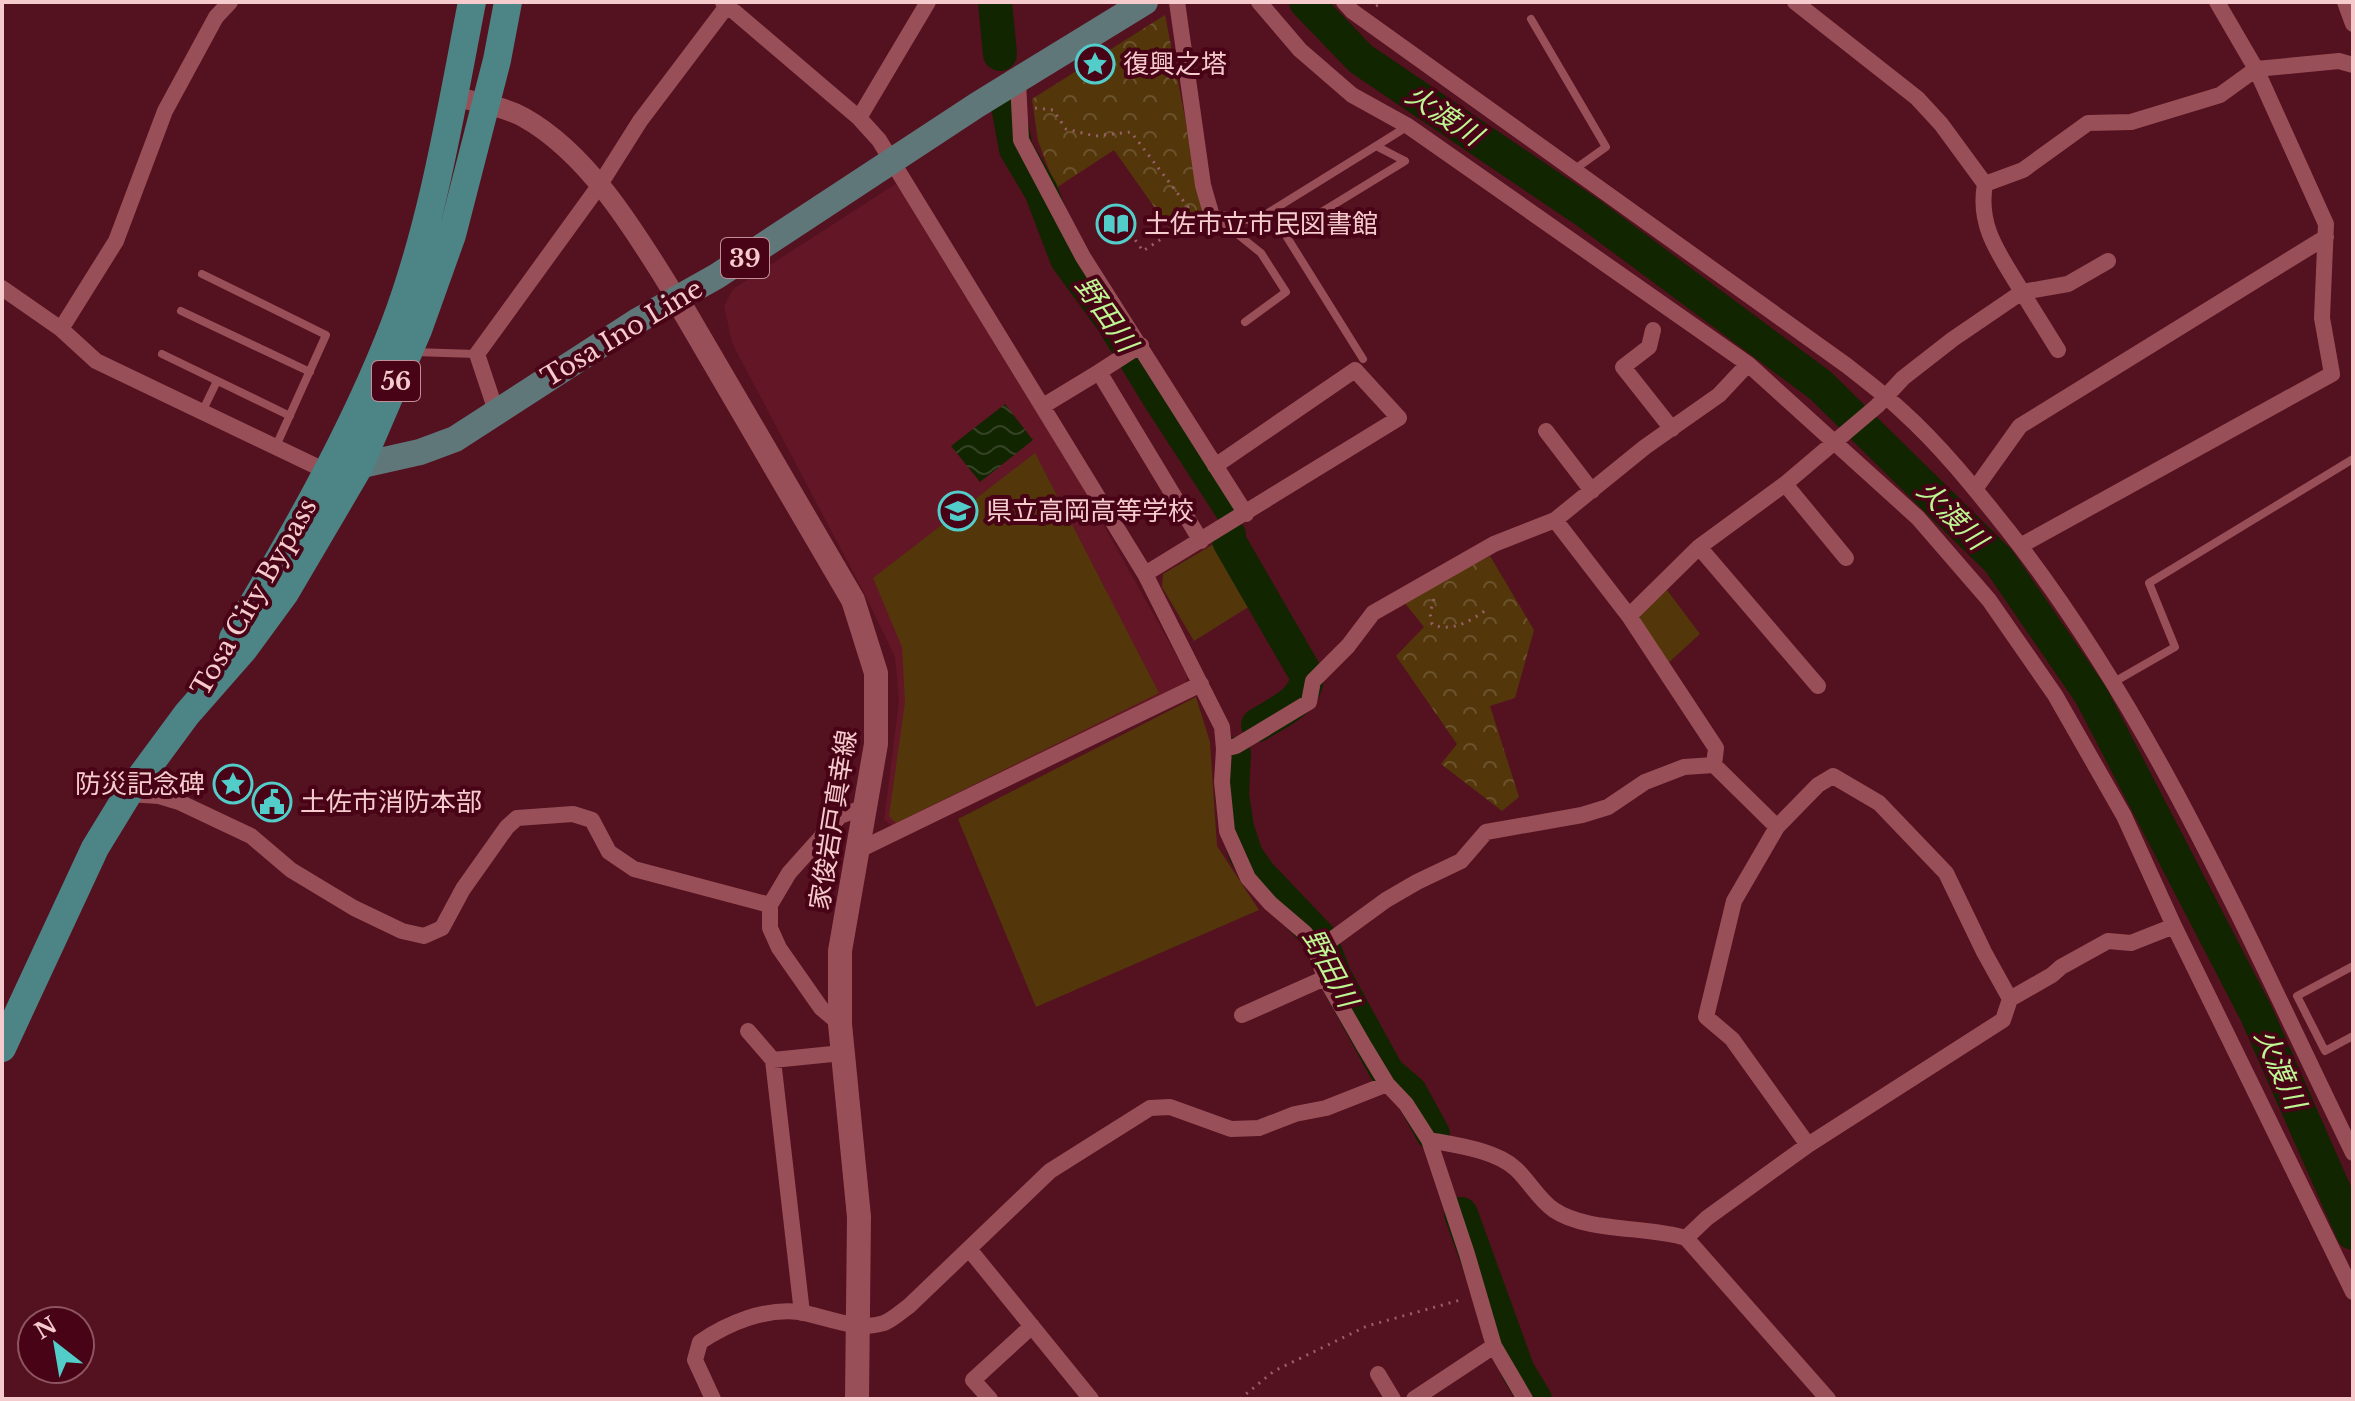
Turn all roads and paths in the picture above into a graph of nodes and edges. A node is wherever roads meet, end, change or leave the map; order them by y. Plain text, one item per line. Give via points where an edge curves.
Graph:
1 (230, 2) edge
2 (472, 2) edge
3 (508, 2) edge
4 (928, 2) edge
5 (1145, 2) edge
6 (1177, 2) edge
7 (1259, 2) edge
8 (1344, 2) edge
9 (1795, 2) edge
10 (2217, 2) edge
11 (2345, 2) edge
12 (727, 3) edge
13 (1114, 10) edge
14 (1531, 19) dead end
15 (2353, 24) edge
16 (2353, 65) edge
17 (2256, 69) junction
18 (1019, 95) junction
19 (453, 96) junction
20 (486, 105) junction
21 (859, 118) junction
22 (1408, 126) junction
23 (1376, 146) junction
24 (894, 160) junction
25 (1575, 169) junction
26 (1985, 184) junction
27 (599, 186) junction
28 (1211, 210) junction
29 (1255, 221) junction
30 (1280, 226) junction
31 (1126, 227) dead end
32 (1167, 236) junction
33 (2326, 237) junction
34 (2108, 261) dead end
35 (202, 274) dead end
36 (2, 288) edge
37 (2022, 292) junction
38 (677, 299) junction
39 (181, 311) dead end
40 (1245, 322) dead end
41 (61, 329) junction
42 (1653, 330) dead end
43 (1141, 345) junction
44 (2058, 350) dead end
45 (408, 352) junction
46 (162, 354) dead end
47 (477, 354) junction
48 (1363, 359) dead end
49 (1748, 364) junction
50 (310, 372) junction
51 (1099, 372) junction
52 (217, 381) junction
53 (1881, 402) junction
54 (1043, 406) junction
55 (496, 411) junction
56 (202, 412) junction
57 (290, 416) junction
58 (1672, 429) junction
59 (1546, 431) dead end
60 (1840, 437) junction
61 (276, 447) junction
62 (2353, 459) edge
63 (1215, 466) junction
64 (359, 467) junction
65 (326, 471) junction
66 (1785, 484) junction
67 (1975, 489) junction
68 (1592, 491) junction
69 (1246, 514) junction
70 (1555, 520) junction
71 (1201, 541) junction
72 (2020, 546) junction
73 (1699, 547) junction
74 (1846, 558) dead end
75 (1452, 568) junction
76 (1145, 574) junction
77 (1486, 610) dead end
78 (1629, 616) junction
79 (2114, 682) junction
80 (1201, 684) junction
81 (1818, 686) dead end
82 (187, 714) junction
83 (1224, 749) junction
84 (1714, 765) junction
85 (128, 794) junction
86 (865, 807) junction
87 (1777, 827) junction
88 (859, 850) junction
89 (770, 905) junction
90 (2174, 926) junction
91 (1316, 951) junction
92 (2353, 966) edge
93 (1325, 978) junction
94 (2010, 999) junction
95 (1242, 1015) dead end
96 (840, 1024) junction
97 (748, 1031) dead end
98 (2353, 1036) edge
99 (2, 1048) edge
100 (842, 1053) junction
101 (773, 1060) junction
102 (1387, 1084) junction
103 (1429, 1140) junction
104 (1808, 1145) junction
105 (2353, 1153) edge
106 (1686, 1238) junction
107 (969, 1249) junction
108 (2353, 1292) edge
109 (1477, 1295) junction
110 (802, 1313) junction
111 (859, 1325) junction
112 (1032, 1326) junction
113 (1494, 1346) junction
114 (1378, 1374) dead end
115 (713, 1399) edge
116 (857, 1399) edge
117 (990, 1399) edge
118 (1091, 1399) edge
119 (1240, 1399) edge
120 (1393, 1399) edge
121 (1414, 1399) edge
122 (1525, 1399) edge
123 (1828, 1399) edge

1 - 41 street via 216,17 165,111 116,241
2 - 19 highway, Tosa City Bypass / 56
3 - 20 highway, Tosa City Bypass / 56
4 - 21 street
5 - 13 main road, Tosa Ino Line / 39
6 - 28 street
7 - 22 street via 1300,50 1352,95
8 - 25 street
9 - 26 street via 1917,98
10 - 17 street
11 - 15 street
12 - 21 street
12 - 27 street
13 - 18 main road, Tosa Ino Line / 39
14 - 25 lane via 1606,147
16 - 17 street via 2339,61
17 - 26 street via 2220,95 2131,122 2088,123 2023,170
17 - 33 street via 2326,224
18 - 24 main road, Tosa Ino Line / 39
18 - 32 path via 1053,110 1066,129 1095,136 1131,132 1188,207 1159,225
18 - 43 street via 1021,140 1083,257
19 - 20 street
19 - 65 highway, Tosa City Bypass / 56 via 418,254 394,325
20 - 27 street via 522,116 560,142
20 - 45 highway, Tosa City Bypass / 56 via 452,235
21 - 24 street
22 - 23 lane
22 - 49 street
23 - 29 lane
23 - 30 lane via 1405,161 1294,229
24 - 38 main road, Tosa Ino Line / 39
24 - 54 street
25 - 53 street via 1846,365
26 - 37 street via 1986,228
27 - 38 street via 636,231
27 - 47 street
28 - 29 lane
28 - 32 path
28 - 40 lane via 1261,253 1286,292
29 - 30 lane
30 - 48 lane
31 - 32 path via 1143,251
33 - 67 street via 2020,426
33 - 72 street via 2322,318 2332,374
34 - 37 street via 2068,284
35 - 50 lane via 326,335
36 - 41 street
37 - 44 street
37 - 53 street via 1903,378
38 - 55 main road, Tosa Ino Line / 39
38 - 86 main road, 家俊岩戸真幸線 via 853,600 876,673 876,744
39 - 50 lane
41 - 56 street via 96,361
42 - 58 street via 1649,347 1623,367
43 - 51 street
43 - 63 street
45 - 47 lane
45 - 64 highway, Tosa City Bypass / 56
46 - 52 lane
47 - 55 street
49 - 58 street via 1719,395
49 - 60 street
50 - 57 lane
51 - 54 street
51 - 71 street
52 - 56 lane
52 - 57 lane
53 - 60 street
53 - 67 street via 1903,412
54 - 76 street
55 - 64 main road, Tosa Ino Line / 39 via 455,439
56 - 61 street
57 - 61 lane
58 - 68 street
59 - 68 street
60 - 66 street
60 - 90 street via 1989,600 2055,695 2124,816
61 - 65 street
62 - 79 lane via 2149,583 2175,647
63 - 69 street
63 - 69 street via 1355,370 1399,418
64 - 65 main road, Tosa Ino Line / 39
64 - 82 highway, Tosa City Bypass / 56 via 285,593
65 - 82 highway, Tosa City Bypass / 56
66 - 73 street
66 - 74 street
67 - 72 street
68 - 70 street
69 - 71 street
70 - 75 street via 1494,544
70 - 78 street
71 - 76 street
72 - 79 street
73 - 78 street
73 - 81 street
75 - 77 path via 1435,593 1432,624 1449,628
75 - 83 street via 1373,613 1313,681 1309,702
76 - 80 street
78 - 84 street via 1716,748
79 - 105 street
80 - 83 street via 1222,727
80 - 88 street
82 - 85 highway, 56
83 - 91 street via 1227,831 1248,878 1305,933
84 - 87 street
84 - 91 street via 1684,767 1582,815 1486,832 1461,861 1386,900
85 - 89 street via 179,802 251,836 291,870 354,908 424,936 442,928 463,889 517,818 573,814 592,820 609,852 634,869
85 - 99 highway, 56 via 95,848
86 - 88 main road, 家俊岩戸真幸線
86 - 89 street via 840,816 789,873
87 - 94 street via 1833,776 1879,803 1946,873
87 - 104 street via 1734,901 1706,1017 1732,1039
88 - 96 main road, 家俊岩戸真幸線 via 840,951
89 - 96 street via 770,928 779,948 821,1008
90 - 94 street via 2131,943 2108,941
90 - 108 street
91 - 93 street
92 - 98 lane via 2297,996 2325,1051
93 - 95 street
93 - 102 street
94 - 104 street via 2003,1020
96 - 100 main road, 家俊岩戸真幸線
97 - 101 street
100 - 101 street
100 - 111 main road, 家俊岩戸真幸線 via 859,1217
101 - 110 street
102 - 103 street
102 - 107 street via 1259,1128 1231,1129 1170,1107 1150,1108 1050,1171
103 - 106 street via 1477,1149 1514,1166 1554,1210 1590,1224
103 - 109 street
104 - 106 street
106 - 123 street
107 - 111 street via 909,1306 884,1323
107 - 112 street
109 - 113 street
109 - 119 path via 1367,1326 1274,1371
110 - 111 street
110 - 115 street via 767,1313 722,1327 700,1342 695,1360
111 - 116 main road, 家俊岩戸真幸線
112 - 117 street via 973,1380
112 - 118 street
113 - 121 street
113 - 122 street
114 - 120 street

